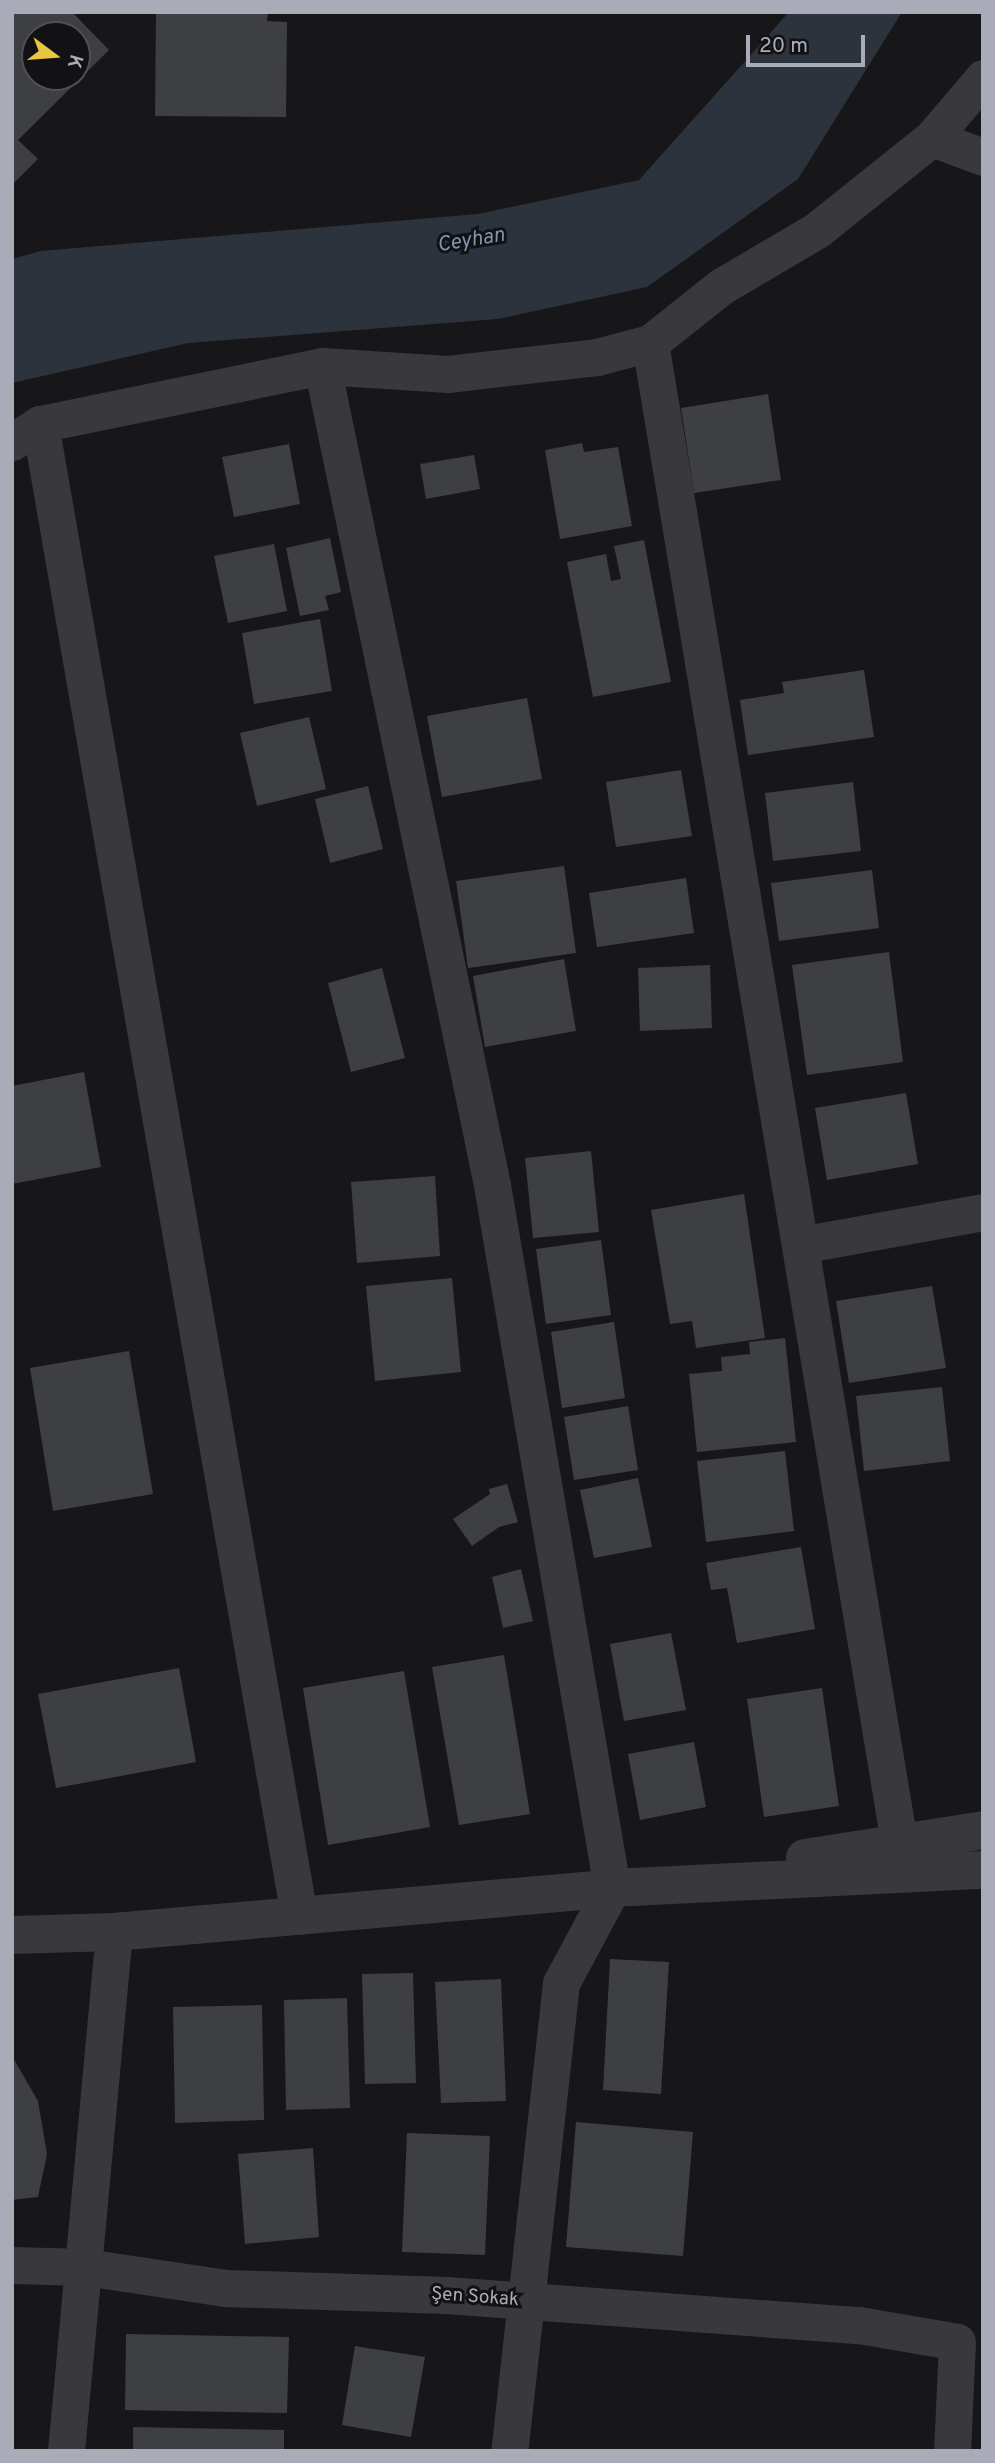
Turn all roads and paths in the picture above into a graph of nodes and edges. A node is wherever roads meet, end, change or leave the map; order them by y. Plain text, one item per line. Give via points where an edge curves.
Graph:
1 (983, 78) edge
2 (932, 138) junction
3 (983, 157) edge
4 (650, 343) junction
5 (321, 366) junction
6 (26, 433) edge
7 (983, 1212) edge
8 (800, 1245) junction
9 (983, 1830) edge
10 (899, 1843) junction
11 (983, 1870) edge
12 (612, 1888) junction
13 (299, 1916) junction
14 (114, 1932) junction
15 (12, 1935) edge
16 (12, 2265) edge
17 (85, 2267) junction
18 (526, 2301) junction
19 (66, 2451) edge
20 (509, 2451) edge
21 (952, 2451) edge

1 - 2 street
2 - 3 street
2 - 4 street via 817,230 722,286
4 - 5 street via 597,357 448,374
4 - 8 street
5 - 6 street
5 - 12 street via 492,1185
6 - 13 street
7 - 8 street
8 - 10 street
9 - 10 street
10 - 12 street
11 - 12 street
12 - 13 street
12 - 18 street via 561,1983
13 - 14 street
14 - 15 street
14 - 17 street
16 - 17 street, Şen Sokak
17 - 18 street, Şen Sokak via 226,2288
17 - 19 street
18 - 20 street
18 - 21 street, Şen Sokak via 859,2325 957,2342

